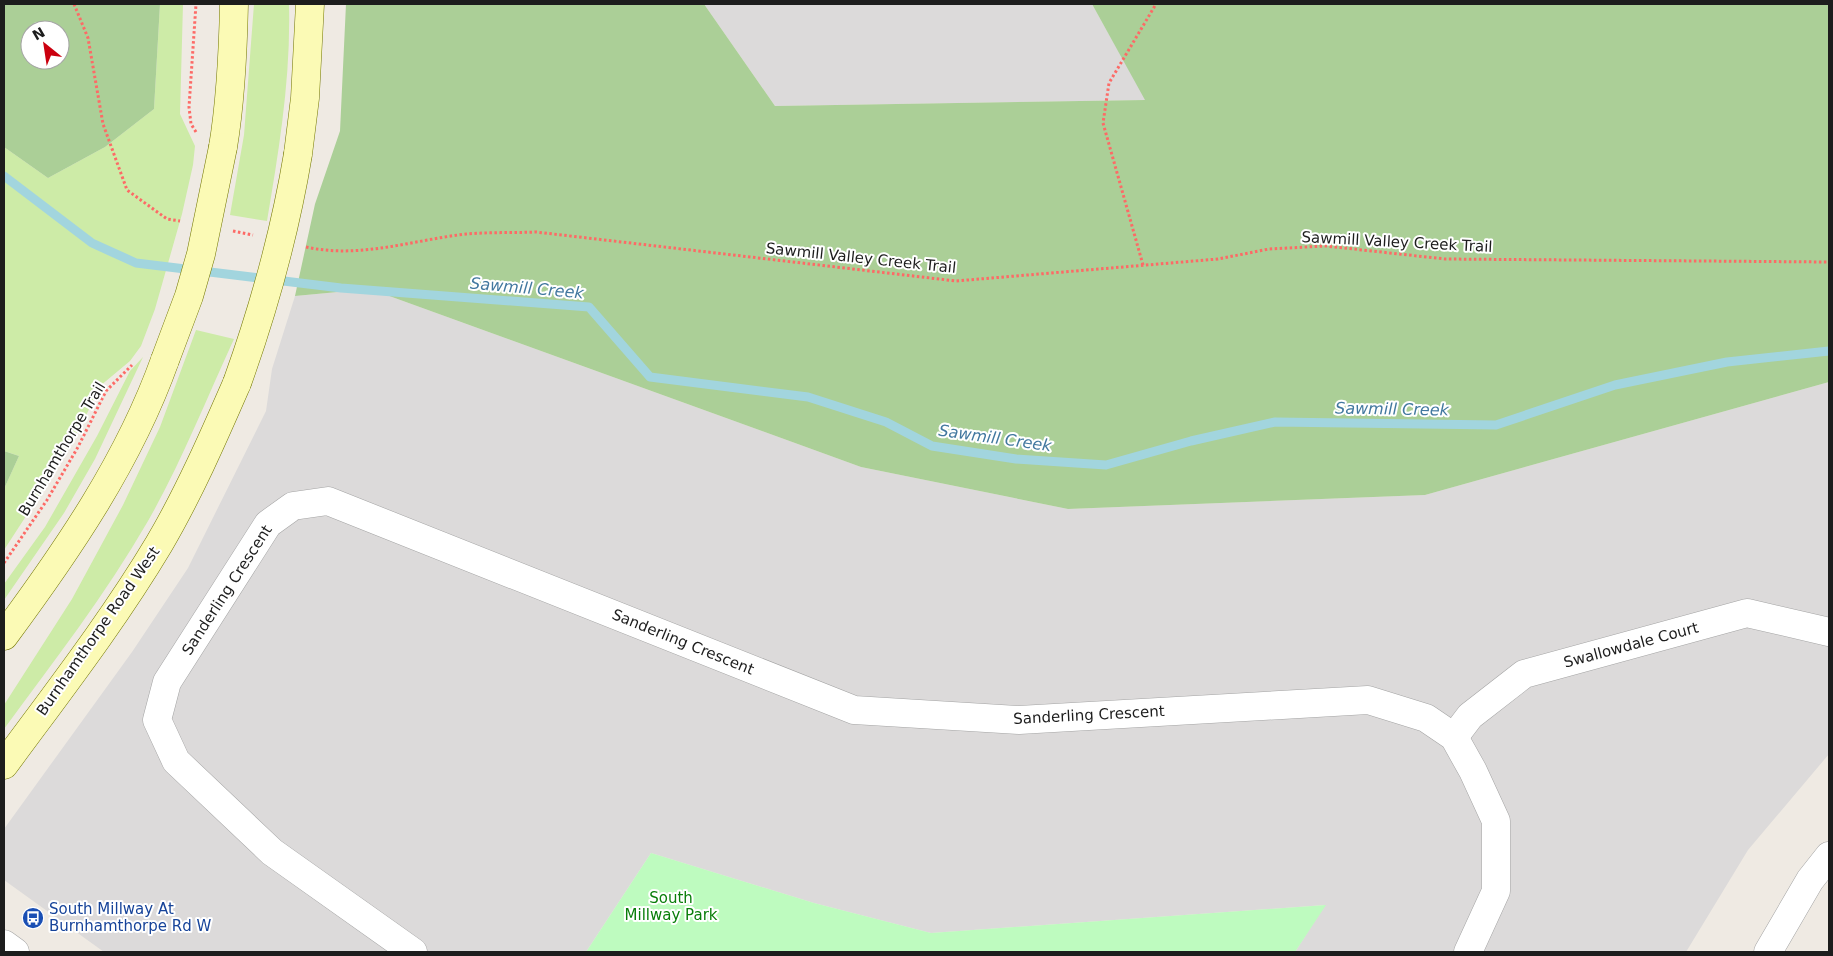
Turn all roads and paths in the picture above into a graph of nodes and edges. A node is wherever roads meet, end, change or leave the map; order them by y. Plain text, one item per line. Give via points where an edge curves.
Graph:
1 (74, 4) edge
2 (196, 4) edge
3 (234, 4) edge
4 (310, 4) edge
5 (1156, 4) edge
6 (198, 137) dead end
7 (184, 222) dead end
8 (227, 230) dead end
9 (254, 235) dead end
10 (300, 246) dead end
11 (1829, 262) edge
12 (1143, 265) junction
13 (134, 363) dead end
14 (4, 564) edge
15 (1829, 632) edge
16 (4, 636) edge
17 (1454, 737) junction
18 (4, 765) edge
19 (1829, 856) edge
20 (4, 944) edge
21 (14, 952) edge
22 (413, 952) edge
23 (1468, 952) edge
24 (1768, 952) edge

1 - 7 path via 88,38 103,124 127,190 167,219
2 - 6 path via 189,107 191,124
3 - 16 main road, bridge via 228,117 201,254 189,296 146,408 123,454 60,559
4 - 18 main road, Burnhamthorpe Road West, bridge via 306,90 292,191 275,266 236,383 199,468 159,544 117,610
5 - 12 path via 1109,84 1103,123
8 - 9 path
10 - 12 path, Sawmill Valley Creek Trail via 353,251 467,234 536,232 956,281
11 - 12 path, Sawmill Valley Creek Trail via 1446,259 1326,246 1269,249 1218,259
13 - 14 path, Burnhamthorpe Trail via 106,391 47,500
15 - 17 street, Swallowdale Court via 1747,613 1524,674 1470,716
17 - 22 street, Sanderling Crescent via 1426,718 1368,700 1019,720 854,710 328,501 293,506 268,524 167,682 157,720 176,761 272,852
17 - 23 street, Sanderling Crescent via 1496,821 1496,891
19 - 24 street via 1810,880
20 - 21 street

